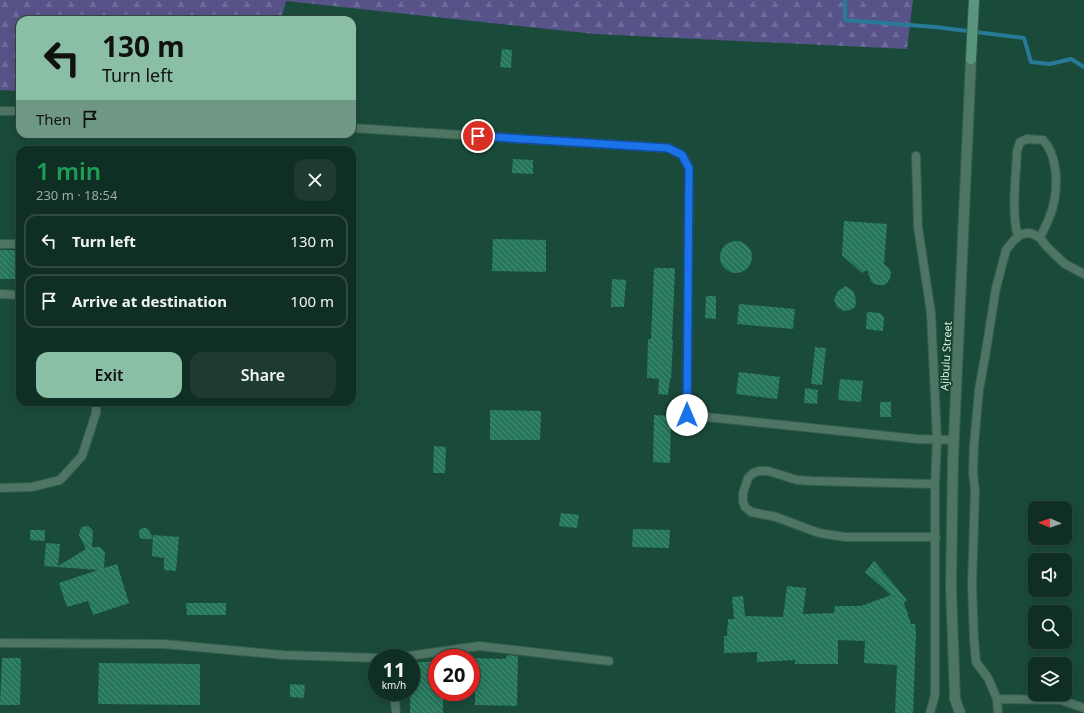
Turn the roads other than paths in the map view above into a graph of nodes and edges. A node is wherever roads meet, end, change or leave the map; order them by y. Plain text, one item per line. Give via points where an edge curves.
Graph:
1 (974, 0) edge
2 (0, 111) edge
3 (16, 111) edge
4 (356, 128) edge
5 (916, 156) dead end
6 (1018, 237) junction
7 (1040, 238) junction
8 (0, 244) edge
9 (16, 244) edge
10 (1084, 274) edge
11 (0, 294) edge
12 (16, 295) edge
13 (96, 406) edge
14 (937, 439) junction
15 (954, 440) junction
16 (935, 484) junction
17 (0, 488) edge
18 (936, 537) junction
19 (0, 644) edge
20 (420, 654) edge
21 (368, 658) edge
22 (609, 661) dead end
23 (997, 699) junction
24 (955, 700) junction
25 (395, 701) edge
26 (1084, 708) edge
27 (396, 713) edge
28 (930, 713) edge
29 (952, 713) edge
30 (960, 713) edge
31 (998, 713) edge

1 - 15 street, Ajibulu Street
2 - 3 lane
4 - 14 lane via 668,148 682,155 689,168 687,415
5 - 14 lane via 918,227 931,313
6 - 7 lane via 1022,234 1033,234
6 - 7 lane via 1015,213 1017,151 1020,142 1027,139 1042,140 1054,157 1054,203
6 - 23 lane via 1006,250 996,288 979,390 973,472 975,491 972,584 976,662 988,678
7 - 10 lane via 1065,264
8 - 9 lane
11 - 12 lane
13 - 17 lane via 82,456 60,480 32,487
14 - 15 lane
14 - 16 lane
15 - 24 street, Ajibulu Street via 950,587
16 - 18 lane
16 - 18 lane via 796,480 768,470 753,473 748,478 743,502 751,512 776,517 819,533 845,537
18 - 28 lane via 935,695
19 - 21 lane via 164,644 284,655
20 - 22 lane via 479,646
23 - 26 lane via 1061,700
23 - 31 lane
24 - 29 street
24 - 30 street, Ajibulu Street
25 - 27 lane

